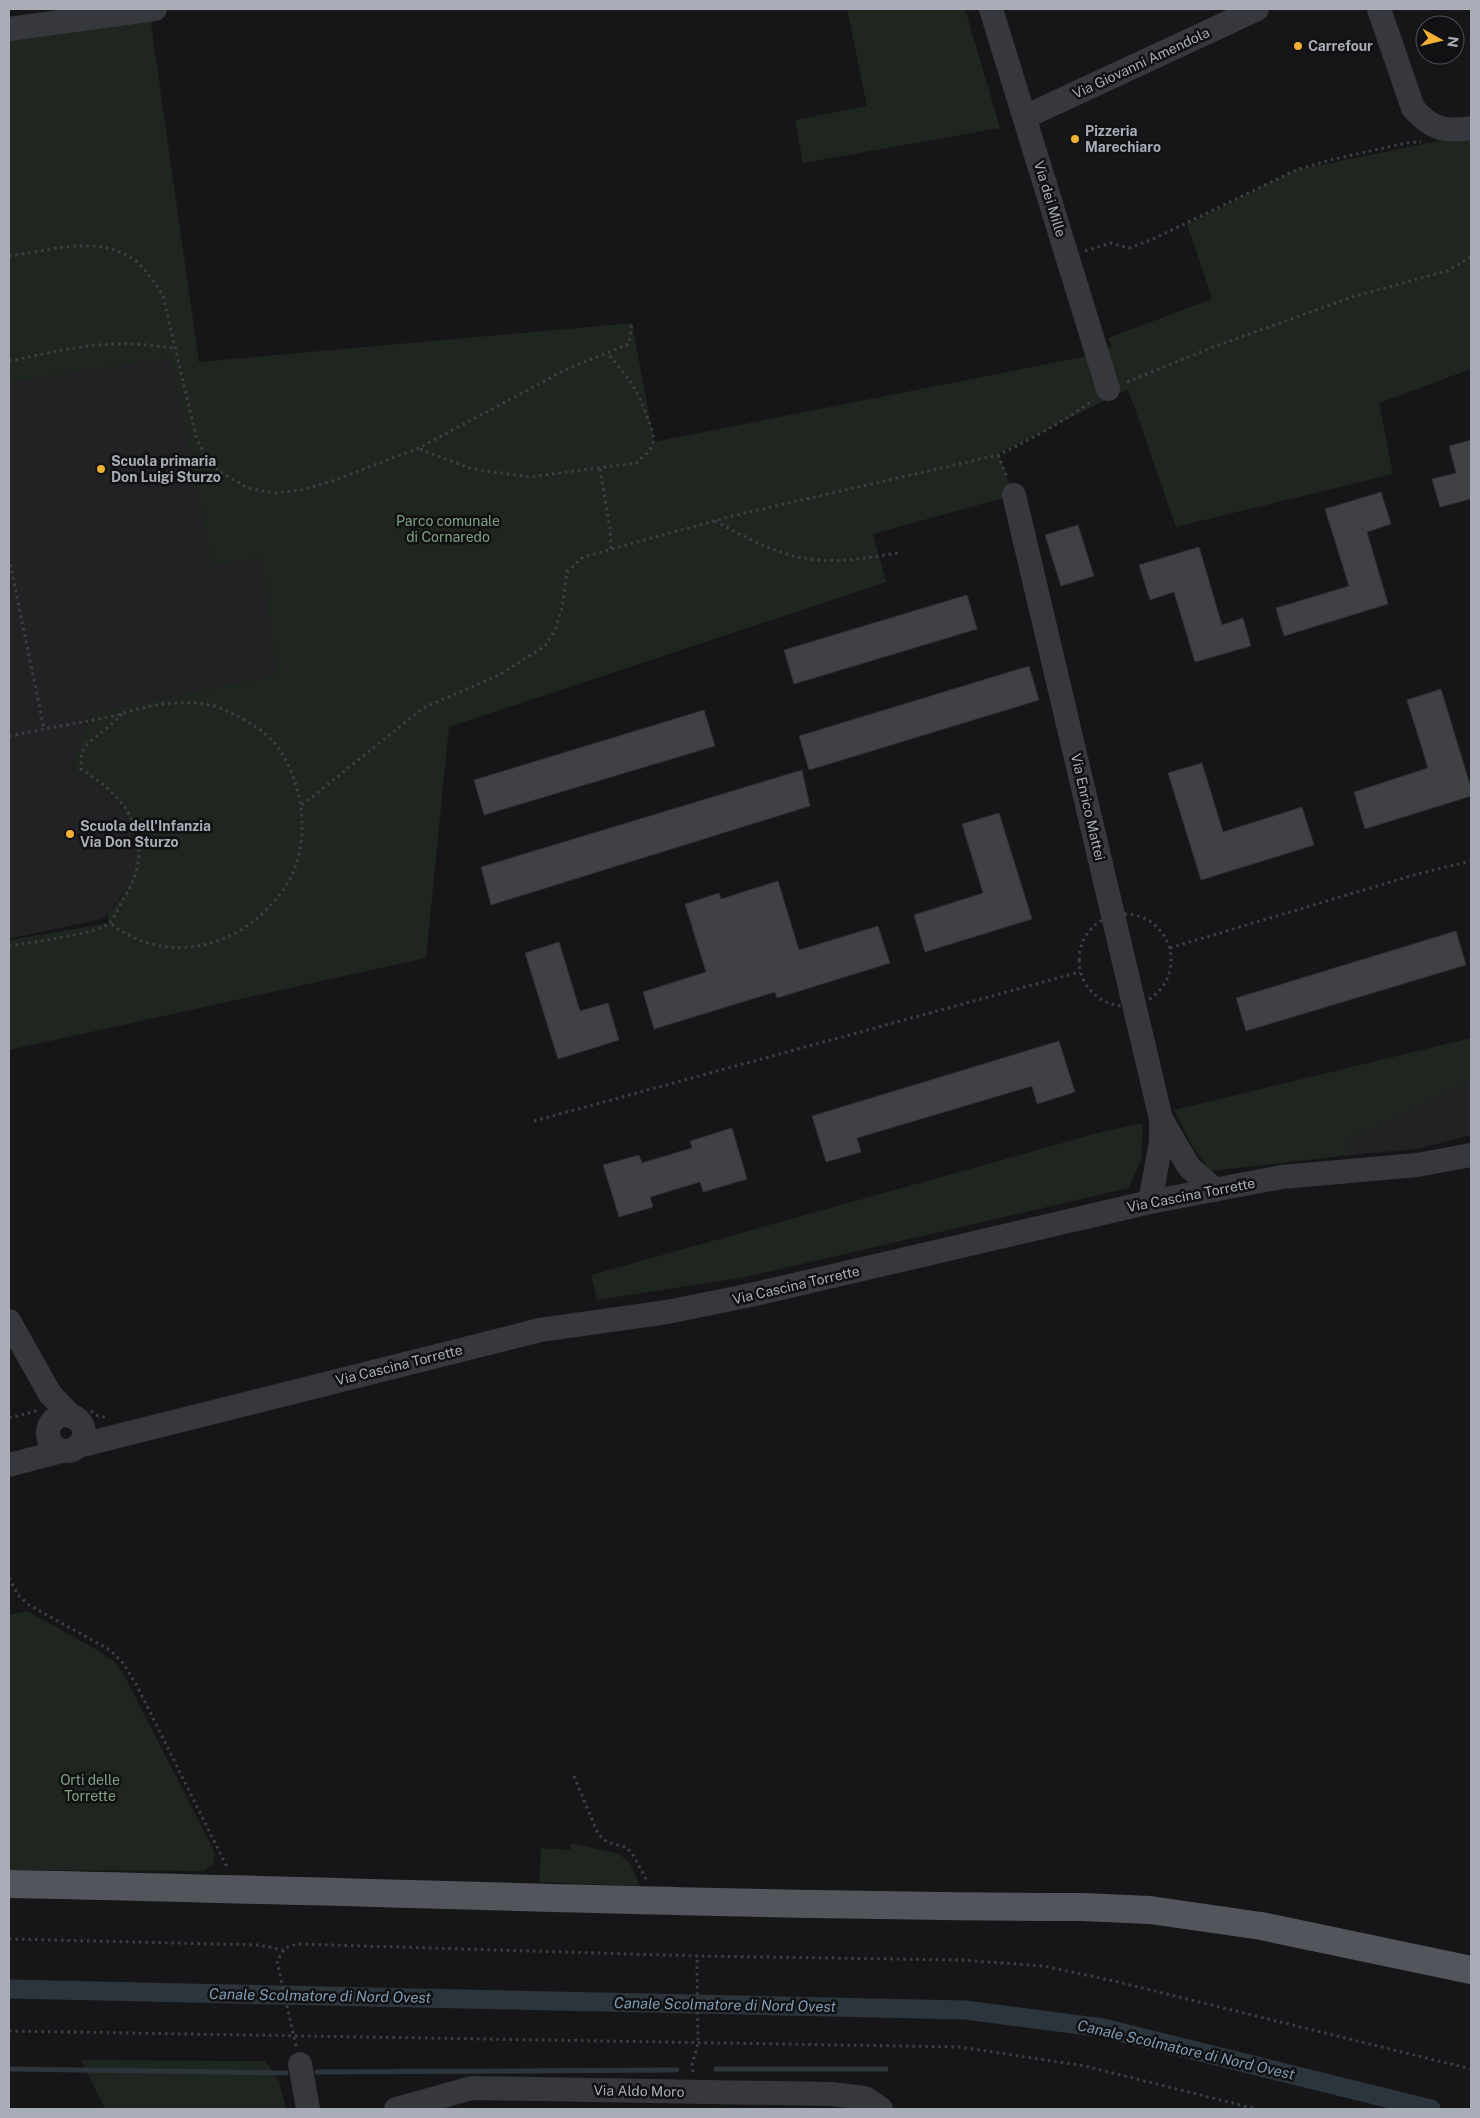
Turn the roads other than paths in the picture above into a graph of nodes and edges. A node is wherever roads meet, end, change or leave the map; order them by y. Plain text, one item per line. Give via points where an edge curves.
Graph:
1 (155, 9) edge
2 (991, 9) edge
3 (1257, 9) edge
4 (1379, 9) edge
5 (9, 29) edge
6 (1025, 117) junction
7 (1471, 128) edge
8 (1108, 389) road end
9 (1014, 496) dead end
10 (1161, 1120) junction
11 (1471, 1155) edge
12 (1215, 1190) junction
13 (1150, 1202) junction
14 (9, 1321) edge
15 (65, 1433) junction
16 (17, 1463) edge
17 (9, 1884) edge
18 (1471, 1970) edge
19 (300, 2064) dead end
20 (308, 2109) edge
21 (396, 2109) edge
22 (881, 2109) edge

1 - 5 street
2 - 6 street, Via dei Mille
3 - 6 street, Via Giovanni Amendola
4 - 7 street via 1413,108 1432,126
6 - 8 street, Via dei Mille
9 - 10 street, Via Enrico Mattei
10 - 12 street, Via Enrico Mattei via 1189,1167
10 - 13 street, Via Enrico Mattei
11 - 12 street, Via Cascina Torrette via 1417,1165 1282,1177
12 - 13 street, Via Cascina Torrette
13 - 15 street, Via Cascina Torrette via 751,1296 540,1330 124,1434
14 - 15 street via 50,1394
15 - 16 street
17 - 18 main road via 1150,1910 1262,1926
19 - 20 street
21 - 22 street, Via Aldo Moro via 472,2088 831,2094 865,2098

